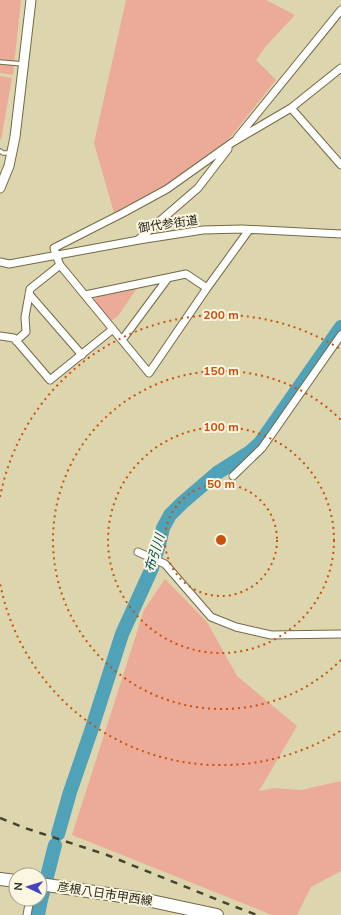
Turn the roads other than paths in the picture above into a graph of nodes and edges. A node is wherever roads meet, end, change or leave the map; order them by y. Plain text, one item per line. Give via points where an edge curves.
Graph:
1 (31, 0) edge
2 (341, 10) edge
3 (0, 62) edge
4 (24, 64) junction
5 (341, 68) edge
6 (291, 108) junction
7 (233, 142) junction
8 (0, 151) edge
9 (12, 153) junction
10 (338, 156) edge
11 (341, 165) edge
12 (0, 188) edge
13 (249, 230) junction
14 (341, 234) edge
15 (139, 240) junction
16 (56, 255) junction
17 (0, 262) edge
18 (60, 265) junction
19 (168, 278) junction
20 (207, 288) junction
21 (29, 294) junction
22 (85, 295) junction
23 (113, 329) junction
24 (341, 335) edge
25 (0, 336) edge
26 (122, 340) junction
27 (16, 341) junction
28 (82, 355) junction
29 (233, 476) dead end
30 (138, 552) dead end
31 (341, 634) edge
32 (48, 885) edge
33 (217, 915) edge

1 - 4 street
2 - 7 street
3 - 4 lane
4 - 9 street
5 - 6 street
6 - 7 street
6 - 10 street
7 - 15 street via 198,188
7 - 16 street via 167,189 54,248
8 - 9 lane
9 - 12 street
10 - 11 street
13 - 14 street, 御代参街道
13 - 15 street, 御代参街道 via 203,230
13 - 20 street
15 - 16 street, 御代参街道
16 - 17 street, 御代参街道 via 9,264
16 - 18 street
18 - 21 street via 30,289
18 - 22 street
19 - 20 street via 186,274
19 - 22 street
19 - 26 street
20 - 26 street via 149,373
21 - 27 street via 25,317 26,332
21 - 28 street
22 - 23 street
23 - 26 street
23 - 28 street
24 - 29 street via 262,448
25 - 27 street via 14,338
27 - 28 street via 50,380
30 - 31 street via 165,564 211,617 236,627 271,635
32 - 33 main road, 彦根八日市甲西線 via 142,899

